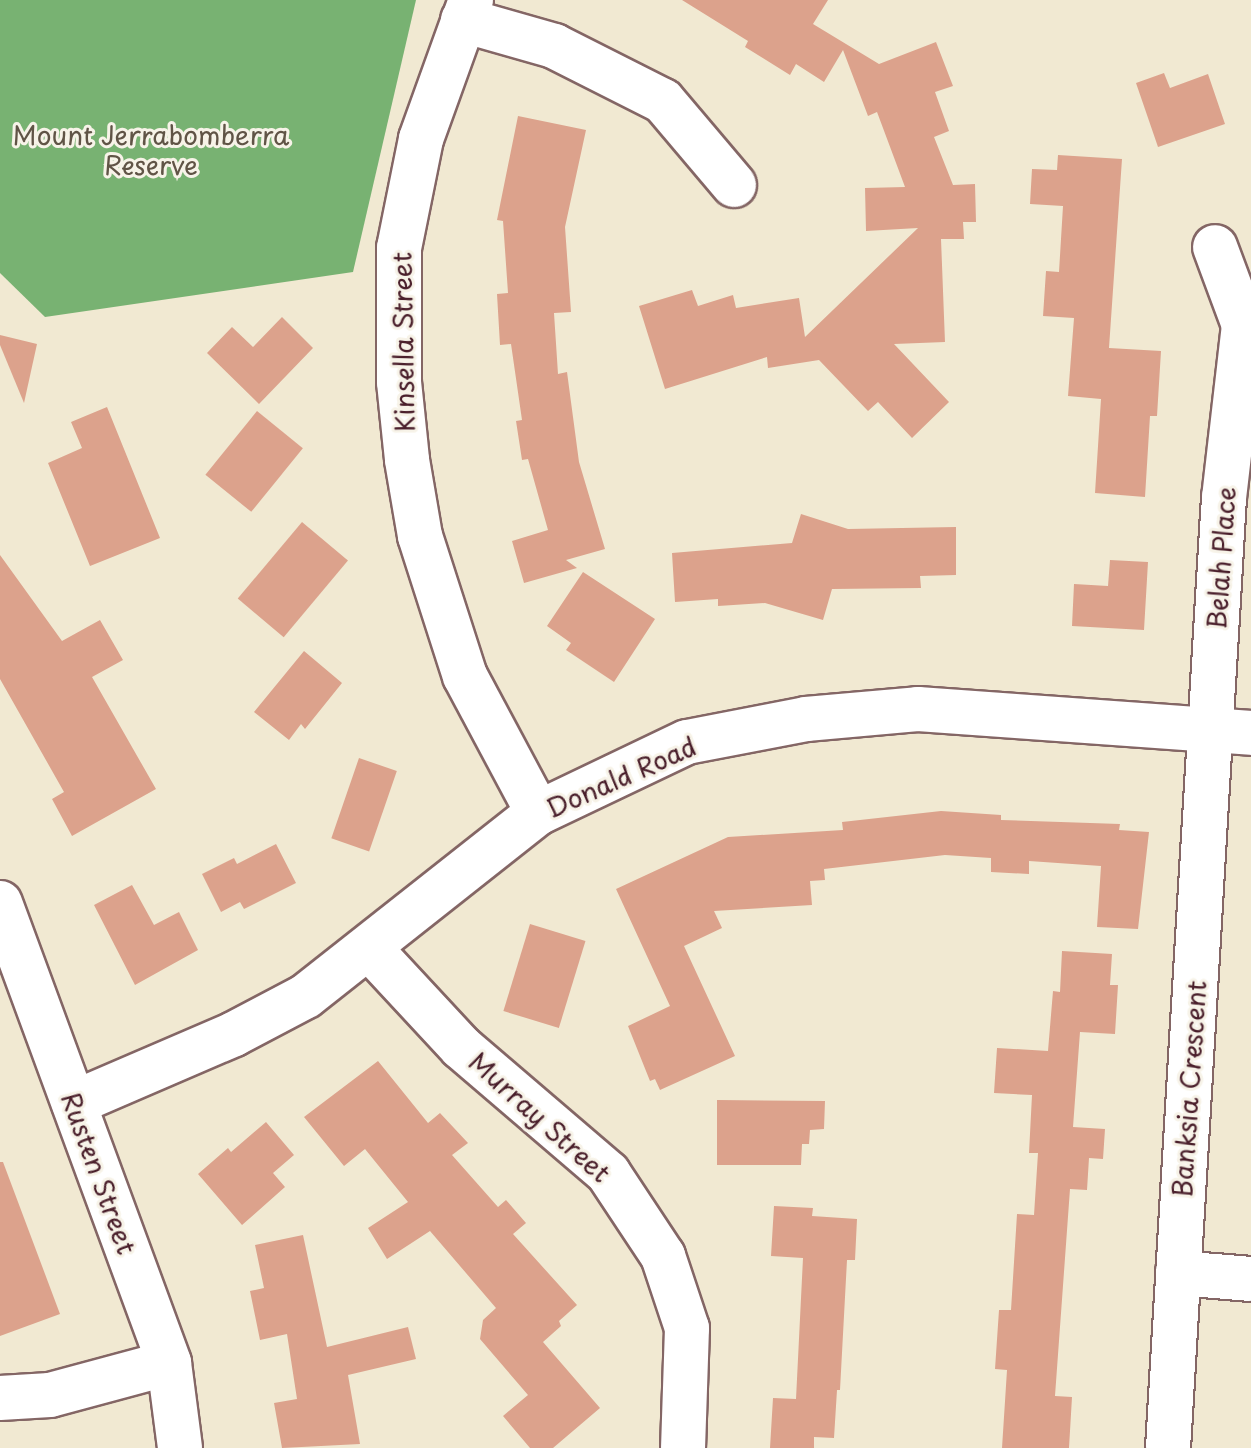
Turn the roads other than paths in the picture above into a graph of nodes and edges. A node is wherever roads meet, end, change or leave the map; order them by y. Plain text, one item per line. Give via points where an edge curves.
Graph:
1 (467, 10) edge
2 (734, 185) dead end
3 (1215, 247) dead end
4 (1231, 732) edge
5 (538, 813) junction
6 (0, 903) edge
7 (370, 949) junction
8 (74, 1103) junction
9 (1178, 1273) junction
10 (1251, 1279) edge
11 (169, 1363) junction
12 (0, 1398) edge
13 (180, 1448) edge
14 (683, 1448) edge
15 (1168, 1448) edge

1 - 2 street via 663,101
1 - 5 street, Kinsella Street via 421,139 399,248 399,382 420,536 465,676
3 - 4 street, Belah Place via 1244,325 1224,498
4 - 5 street, Donald Road via 918,709 806,719 687,742
4 - 9 street, Banksia Crescent
5 - 7 street, Donald Road
6 - 8 street, Rusten Street
7 - 8 street, Donald Road via 306,996 234,1034
7 - 14 street, Murray Street via 461,1047 608,1173 663,1256 687,1328
8 - 11 street, Rusten Street
9 - 10 street
9 - 15 street, Banksia Crescent
11 - 12 street via 50,1395
11 - 13 street, Rusten Street

